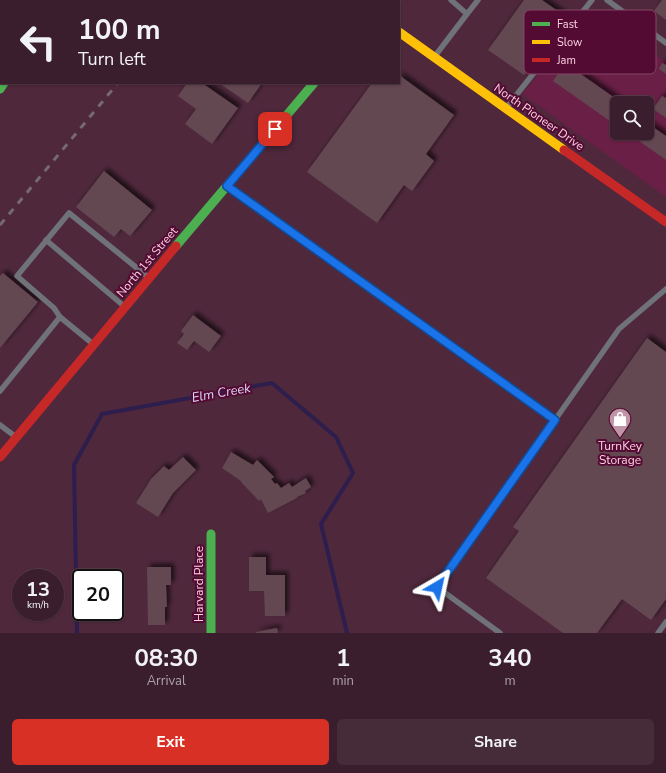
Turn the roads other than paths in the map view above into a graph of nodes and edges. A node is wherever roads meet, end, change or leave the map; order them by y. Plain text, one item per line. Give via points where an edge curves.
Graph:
1 (451, 0) edge
2 (478, 0) edge
3 (592, 0) edge
4 (607, 0) edge
5 (584, 10) edge
6 (621, 10) edge
7 (467, 14) junction
8 (400, 33) edge
9 (656, 36) edge
10 (666, 43) edge
11 (434, 57) junction
12 (533, 74) edge
13 (313, 84) edge
14 (506, 108) junction
15 (227, 186) junction
16 (666, 222) edge
17 (46, 240) junction
18 (150, 278) junction
19 (666, 289) edge
20 (125, 307) junction
21 (60, 317) junction
22 (93, 344) junction
23 (0, 391) edge
24 (555, 420) junction
25 (0, 425) edge
26 (16, 438) junction
27 (0, 457) edge
28 (211, 534) dead end
29 (666, 622) edge
30 (211, 633) edge
31 (500, 633) edge
32 (658, 633) edge

1 - 7 lane
2 - 7 lane
3 - 5 lane
4 - 6 lane
7 - 11 lane
8 - 11 main road, North Pioneer Drive
9 - 10 lane
11 - 14 main road, North Pioneer Drive
12 - 14 lane
13 - 15 main road, North 1st Street
14 - 16 main road, North Pioneer Drive
15 - 18 main road, North 1st Street
15 - 24 lane
17 - 18 lane via 69,213
17 - 20 lane
17 - 21 lane via 17,276 54,308
18 - 20 main road, North 1st Street
19 - 24 lane via 619,329
20 - 22 main road, North 1st Street
21 - 22 lane
21 - 23 lane
22 - 26 main road, North 1st Street
24 - 31 lane via 437,587
25 - 26 lane
26 - 27 main road, North 1st Street
28 - 30 main road, Harvard Place
29 - 32 lane

